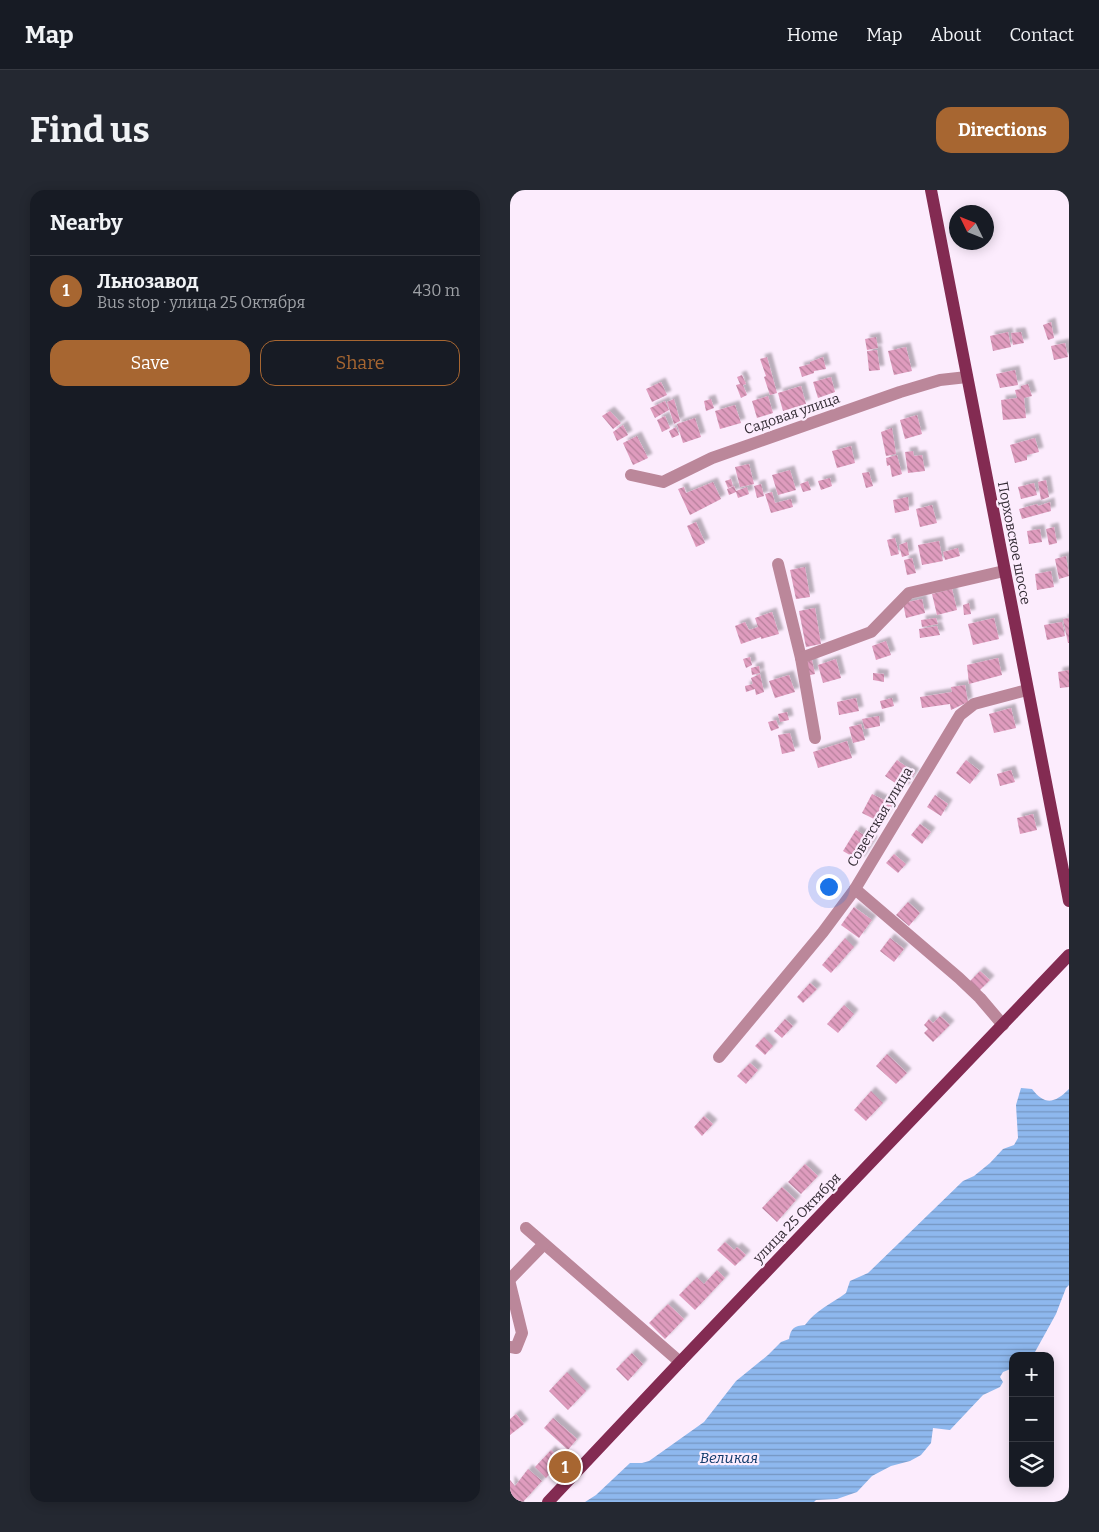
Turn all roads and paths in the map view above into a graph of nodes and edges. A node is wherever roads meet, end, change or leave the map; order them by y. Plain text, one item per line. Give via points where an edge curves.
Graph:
1 (931, 190) edge
2 (967, 377) junction
3 (631, 475) dead end
4 (778, 564) dead end
5 (1004, 571) junction
6 (801, 658) junction
7 (1027, 690) junction
8 (815, 738) dead end
9 (855, 889) junction
10 (1069, 901) edge
11 (1069, 955) edge
12 (1002, 1025) junction
13 (719, 1057) dead end
14 (526, 1228) dead end
15 (544, 1244) junction
16 (510, 1279) edge
17 (510, 1284) edge
18 (510, 1347) edge
19 (680, 1362) junction
20 (548, 1502) edge

1 - 2 main road, Порховское шоссе
2 - 3 street, Садовая улица via 940,380 900,392 712,458 663,482
2 - 5 main road, Порховское шоссе
4 - 6 street
5 - 6 street via 909,593 870,632
5 - 7 main road, Порховское шоссе
6 - 8 street
7 - 9 street, Советская улица via 974,704 960,715
7 - 10 main road, Порховское шоссе
9 - 12 street via 959,978
9 - 13 street, Советская улица
11 - 12 main road, улица 25 Октября
12 - 19 main road, улица 25 Октября
14 - 15 street
15 - 16 street
15 - 19 street
17 - 18 street via 522,1333 516,1348
19 - 20 main road, улица 25 Октября

